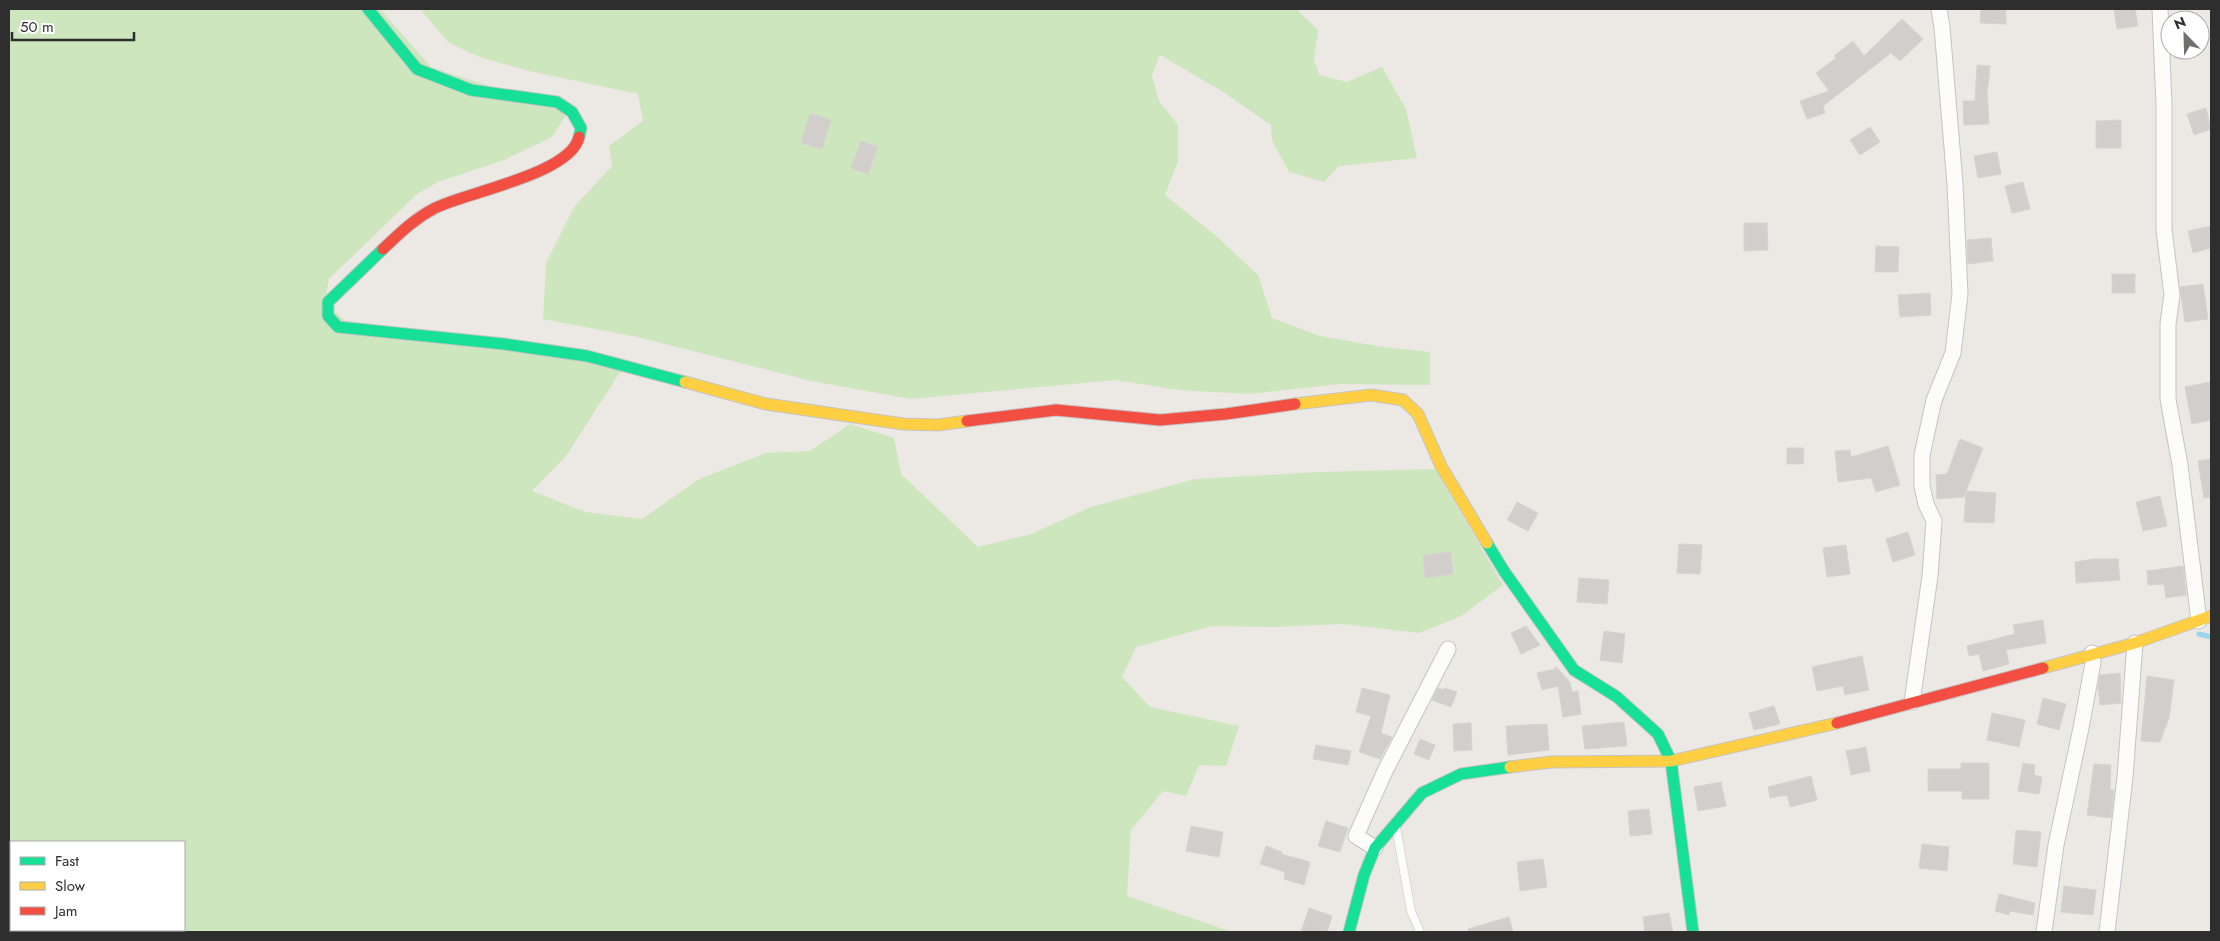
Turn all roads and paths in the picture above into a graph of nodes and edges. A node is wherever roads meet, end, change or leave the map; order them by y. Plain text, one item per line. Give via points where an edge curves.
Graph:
1 (368, 9) edge
2 (1939, 9) edge
3 (2160, 9) edge
4 (2205, 619) edge
5 (2135, 643) junction
6 (1448, 649) dead end
7 (2092, 654) junction
8 (1912, 702) junction
9 (1671, 762) junction
10 (1396, 824) junction
11 (1375, 848) junction
12 (1349, 932) edge
13 (1420, 932) edge
14 (1693, 932) edge
15 (2044, 932) edge
16 (2106, 932) edge

1 - 9 street via 417,69 471,90 557,102 572,112 581,128 578,142 571,152 549,168 437,207 413,220 328,302 330,320 338,327 588,356 766,404 903,424 938,425 1056,410 1160,420 1371,395 1403,400 1418,414 1441,466 1504,571 1550,638 1574,670 1617,697 1658,734
2 - 8 street via 1955,174 1960,294 1953,353 1934,400 1922,455 1922,486 1934,521 1930,576
3 - 4 street via 2164,230 2172,295 2168,324 2168,399
4 - 5 street
5 - 7 street
5 - 16 street via 2125,777
6 - 11 street via 1356,836
7 - 8 street
7 - 15 street via 2082,728 2056,845
8 - 9 street via 1799,733
9 - 10 street via 1551,762 1461,774 1422,793
9 - 14 street
10 - 11 street
10 - 13 lane via 1410,910
11 - 12 street via 1364,875

